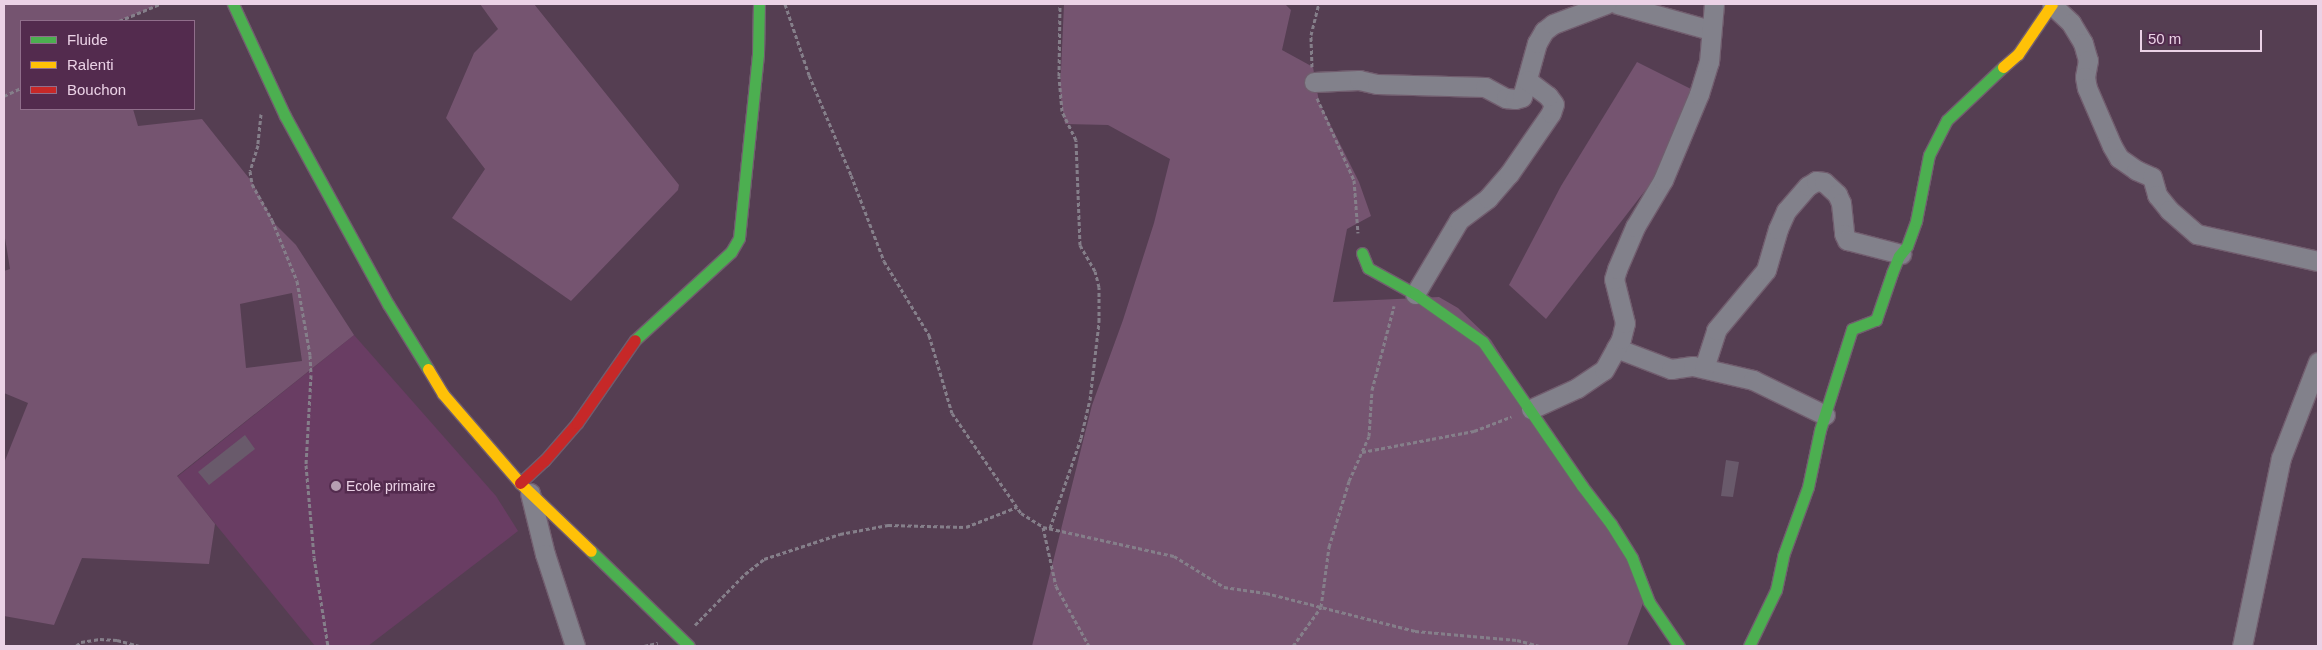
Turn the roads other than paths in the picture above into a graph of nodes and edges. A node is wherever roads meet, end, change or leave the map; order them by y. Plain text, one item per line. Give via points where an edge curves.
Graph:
1 (233, 4) edge
2 (759, 4) edge
3 (1606, 4) edge
4 (1616, 4) edge
5 (1714, 4) edge
6 (2052, 4) edge
7 (1710, 30) junction
8 (1527, 80) junction
9 (1314, 82) road end
10 (1362, 253) road end
11 (1901, 254) junction
12 (2318, 261) edge
13 (1407, 290) junction
14 (1616, 348) junction
15 (2318, 362) edge
16 (1704, 368) junction
17 (1532, 409) junction
18 (1825, 415) junction
19 (525, 488) junction
20 (685, 643) edge
21 (575, 646) edge
22 (1679, 646) edge
23 (1749, 646) edge
24 (2242, 646) edge

1 - 19 street via 285,116 388,304 443,394
2 - 19 street via 758,54 739,238 730,252 638,336
3 - 8 street via 1552,24 1544,31
4 - 7 street
5 - 7 street
6 - 11 street via 2018,54 1947,120 1929,155 1916,221
6 - 12 street via 2083,43 2088,60 2087,88 2112,146 2119,158 2152,177 2157,195 2168,210 2197,234
7 - 14 street via 1709,62 1699,94 1663,180 1635,227 1614,279 1625,323
8 - 9 street via 1522,97 1515,100 1485,87 1377,84 1359,80
8 - 13 street via 1554,104 1550,113 1509,174 1488,198 1459,220
10 - 13 street via 1368,268
11 - 16 street via 1847,240 1837,194 1824,182 1816,181 1786,211 1766,270 1716,330
11 - 18 street via 1876,320 1852,329
13 - 17 street via 1483,342
14 - 16 street via 1672,368
14 - 17 street via 1604,370 1577,388
15 - 24 street via 2281,458
16 - 18 street via 1752,380
17 - 22 street via 1632,558 1649,602
18 - 23 street via 1808,487 1786,547 1776,590
19 - 20 street
19 - 21 street

